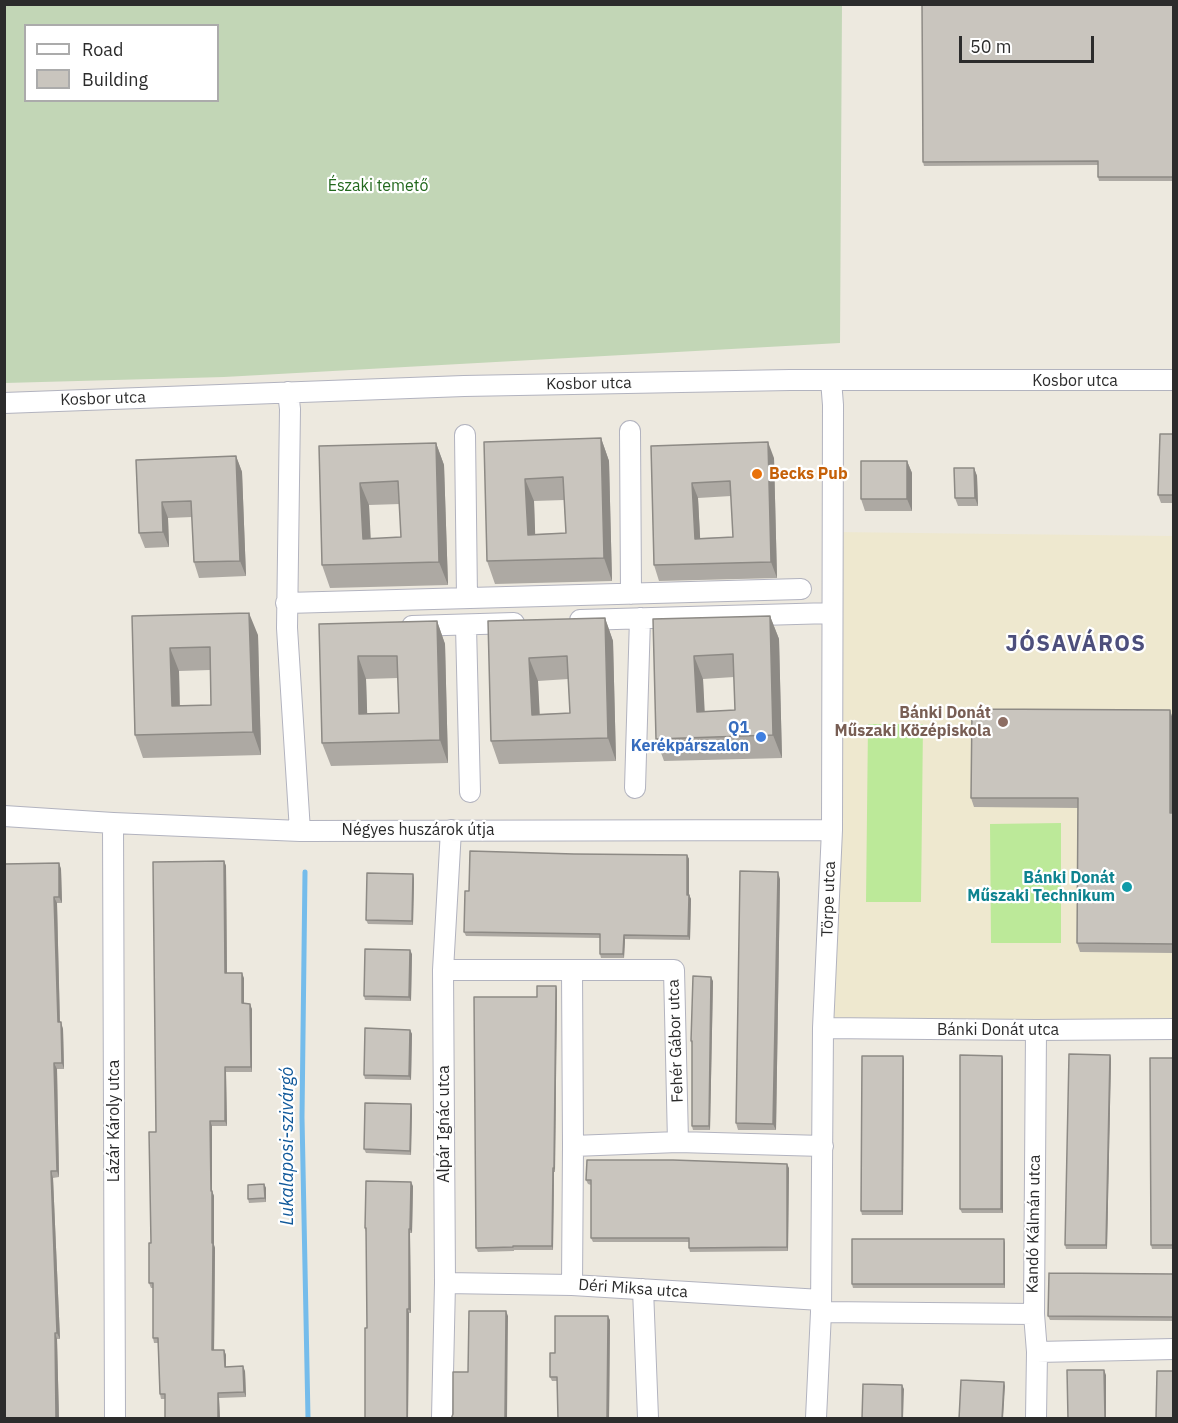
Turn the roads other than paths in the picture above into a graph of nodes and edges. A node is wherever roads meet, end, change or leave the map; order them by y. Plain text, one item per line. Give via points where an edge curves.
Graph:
1 (831, 380) junction
2 (1173, 380) edge
3 (288, 392) junction
4 (4, 403) edge
5 (630, 431) dead end
6 (465, 435) dead end
7 (801, 589) dead end
8 (631, 594) junction
9 (467, 598) junction
10 (286, 603) junction
11 (832, 613) junction
12 (640, 618) junction
13 (558, 621) edge
14 (535, 622) edge
15 (466, 626) junction
16 (397, 627) edge
17 (635, 788) dead end
18 (470, 792) dead end
19 (4, 816) edge
20 (113, 823) junction
21 (451, 830) junction
22 (832, 830) junction
23 (300, 831) junction
24 (443, 970) junction
25 (572, 970) junction
26 (824, 1028) junction
27 (1173, 1029) edge
28 (1036, 1030) junction
29 (678, 1142) junction
30 (573, 1146) junction
31 (824, 1146) junction
32 (445, 1283) junction
33 (572, 1285) junction
34 (643, 1290) junction
35 (821, 1306) junction
36 (1034, 1314) junction
37 (1173, 1349) edge
38 (1037, 1352) junction
39 (115, 1419) edge
40 (442, 1419) edge
41 (648, 1419) edge
42 (816, 1419) edge
43 (1036, 1419) edge

1 - 2 street, Kosbor utca
1 - 3 street, Kosbor utca
1 - 11 street, Törpe utca
3 - 4 street, Kosbor utca
3 - 10 street
5 - 8 street
6 - 9 street
7 - 8 street
8 - 9 street
9 - 10 street
10 - 23 street
11 - 12 street
11 - 22 street, Törpe utca
12 - 13 street
12 - 17 street
14 - 15 street
15 - 16 street
15 - 18 street
19 - 20 street, Négyes huszárok útja
20 - 23 street, Négyes huszárok útja
20 - 39 street, Lázár Károly utca
21 - 22 street, Négyes huszárok útja
21 - 23 street, Négyes huszárok útja
21 - 24 street, Alpár Ignác utca
22 - 26 street, Törpe utca
24 - 25 street, Fehér Gábor utca
24 - 32 street, Alpár Ignác utca
25 - 29 street, Fehér Gábor utca via 674,970
25 - 30 street
26 - 28 street, Bánki Donát utca
26 - 31 street, Törpe utca
27 - 28 street, Bánki Donát utca
28 - 36 street, Kandó Kálmán utca
29 - 30 street
29 - 31 street
30 - 33 street
31 - 35 street, Törpe utca
32 - 33 street, Déri Miksa utca
32 - 40 street, Alpár Ignác utca
33 - 34 street, Déri Miksa utca
34 - 35 street, Déri Miksa utca
34 - 41 street
35 - 36 street, Déri Miksa utca
35 - 42 street, Törpe utca
36 - 38 street, Kandó Kálmán utca
37 - 38 street
38 - 43 street, Kandó Kálmán utca

